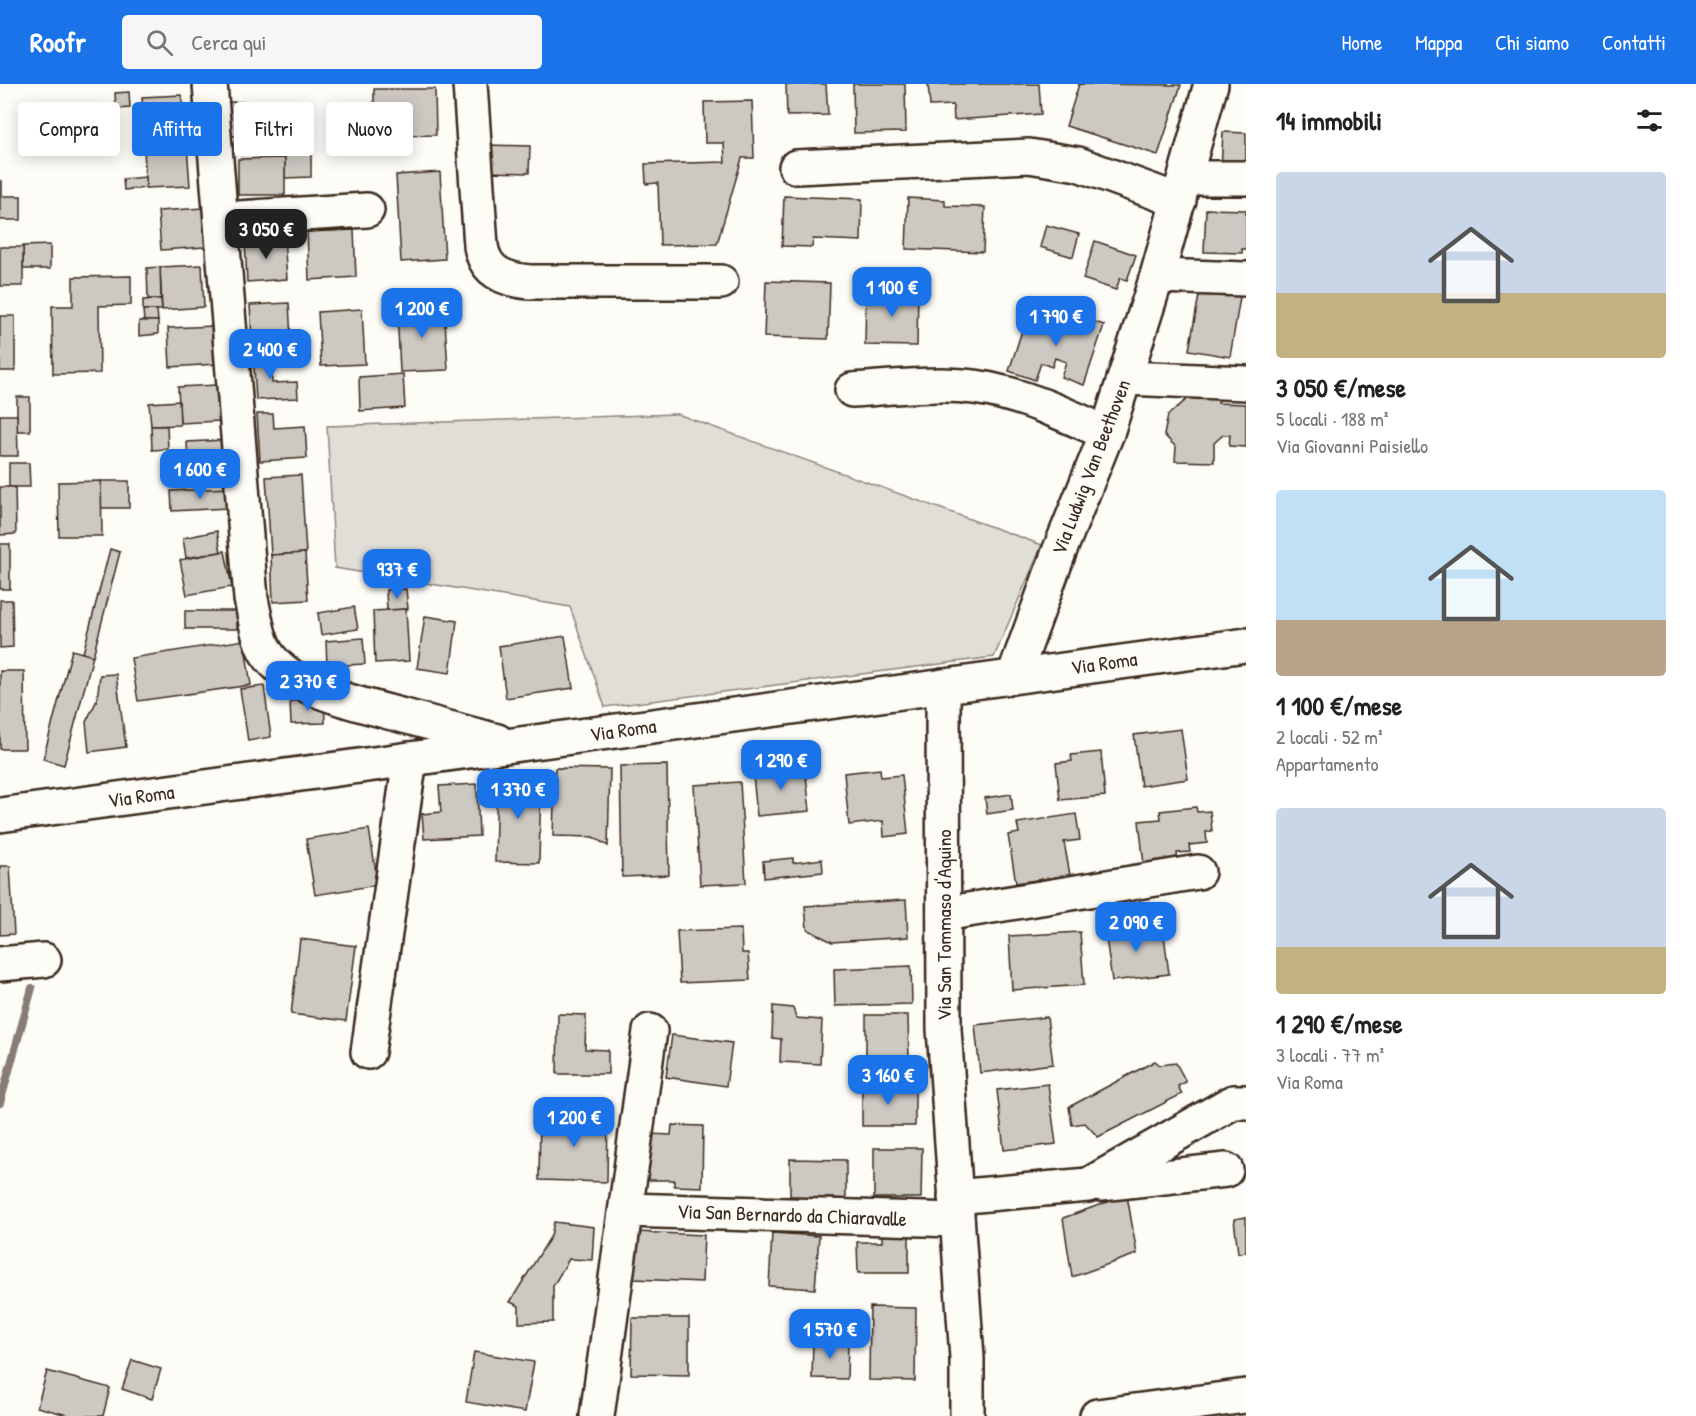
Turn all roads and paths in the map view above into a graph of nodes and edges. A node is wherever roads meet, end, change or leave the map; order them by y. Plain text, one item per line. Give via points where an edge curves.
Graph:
1 (210, 84) edge
2 (470, 84) edge
3 (1211, 84) edge
4 (796, 167) dead end
5 (1246, 178) edge
6 (1182, 189) junction
7 (367, 210) dead end
8 (221, 219) junction
9 (1158, 276) junction
10 (1246, 279) edge
11 (721, 282) dead end
12 (1125, 378) junction
13 (1246, 383) edge
14 (852, 390) dead end
15 (1107, 433) junction
16 (1246, 645) edge
17 (1014, 675) junction
18 (943, 686) junction
19 (511, 745) junction
20 (410, 759) junction
21 (0, 815) edge
22 (1198, 872) dead end
23 (944, 914) junction
24 (44, 960) dead end
25 (0, 963) edge
26 (650, 1031) dead end
27 (368, 1052) dead end
28 (1246, 1102) edge
29 (1227, 1170) dead end
30 (1088, 1185) junction
31 (956, 1208) junction
32 (626, 1210) junction
33 (1246, 1396) edge
34 (597, 1416) edge
35 (967, 1416) edge
36 (1097, 1416) edge

1 - 8 street
2 - 11 street via 481,246 485,260 497,274 530,282
3 - 6 street, Via Ludwig Van Beethoven
4 - 6 street via 1029,156
5 - 6 street
6 - 9 street, Via Ludwig Van Beethoven
7 - 8 street
8 - 19 street via 251,599 266,651 284,670 334,696
9 - 10 street
9 - 12 street, Via Ludwig Van Beethoven
12 - 13 street
12 - 15 street, Via Ludwig Van Beethoven
14 - 15 street via 947,385 990,390
15 - 17 street, Via Ludwig Van Beethoven
16 - 17 street, Via Roma
17 - 18 street, Via Roma
18 - 19 street, Via Roma
18 - 23 street, Via San Tommaso d'Aquino
19 - 20 street, Via Roma
20 - 21 street, Via Roma
20 - 27 street
22 - 23 street
23 - 31 street, Via San Tommaso d'Aquino via 944,1029
24 - 25 street
26 - 32 street
28 - 30 street via 1233,1102
29 - 30 street, Via San Bernardo da Chiaravalle
30 - 31 street, Via San Bernardo da Chiaravalle
31 - 32 street, Via San Bernardo da Chiaravalle
31 - 35 street, Via San Tommaso d'Aquino via 967,1358
32 - 34 street
33 - 36 street

